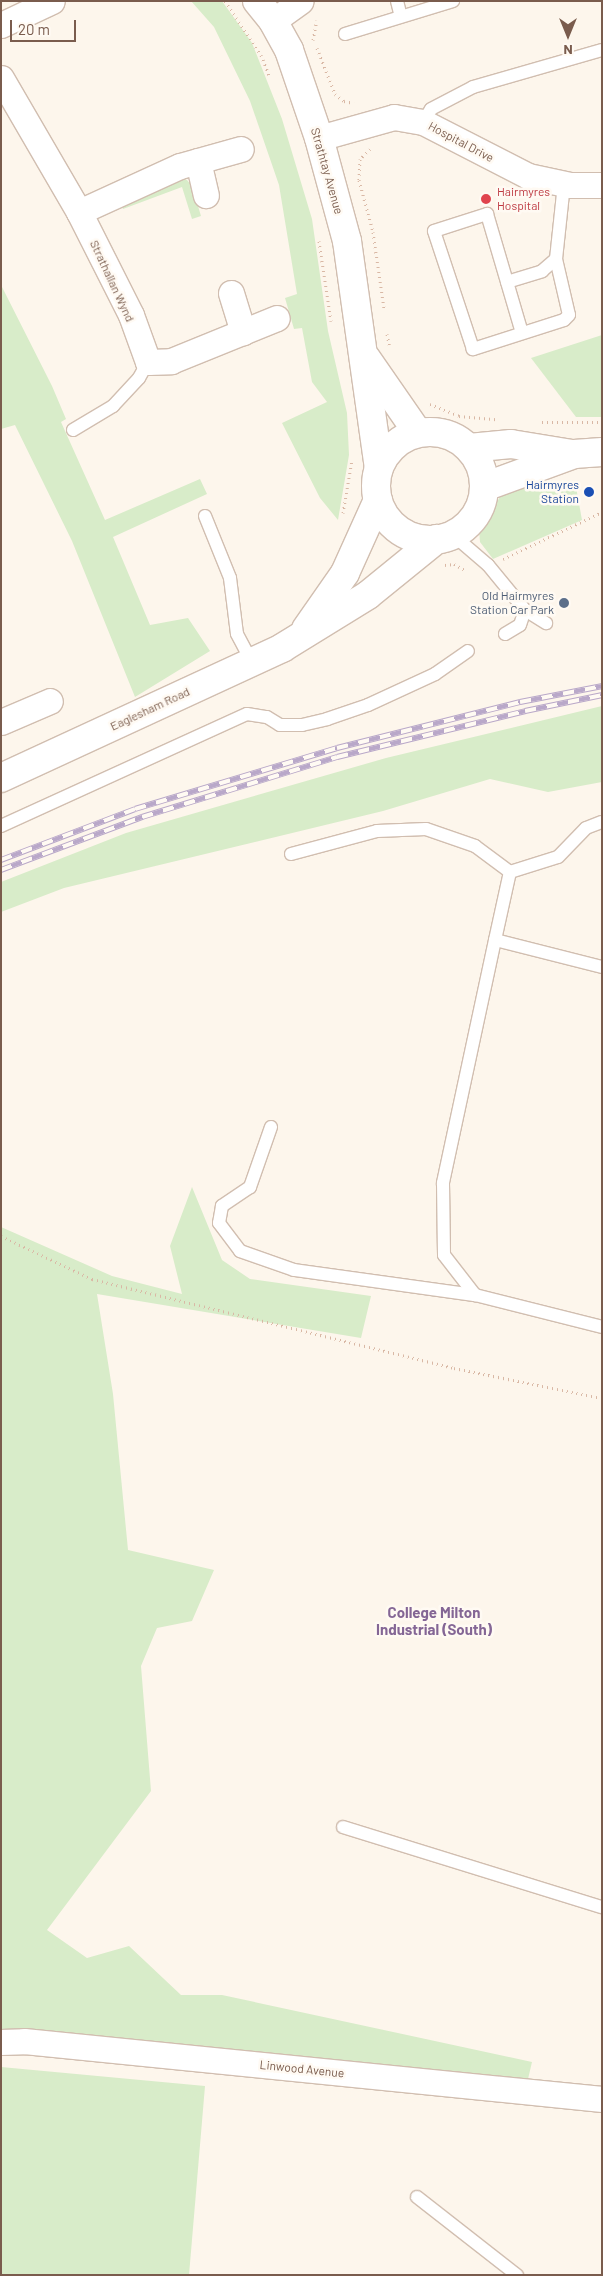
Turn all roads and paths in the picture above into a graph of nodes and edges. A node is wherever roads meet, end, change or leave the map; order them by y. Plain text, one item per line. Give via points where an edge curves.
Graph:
1 (52, 1) edge
2 (225, 1) edge
3 (396, 1) edge
4 (453, 1) edge
5 (310, 9) edge
6 (265, 11) edge
7 (402, 17) junction
8 (1, 25) edge
9 (345, 34) dead end
10 (602, 50) edge
11 (1, 78) edge
12 (271, 79) dead end
13 (423, 122) junction
14 (368, 123) junction
15 (319, 138) junction
16 (241, 149) dead end
17 (198, 161) junction
18 (564, 184) junction
19 (602, 186) edge
20 (206, 195) dead end
21 (79, 212) junction
22 (318, 236) dead end
23 (556, 259) junction
24 (507, 282) junction
25 (230, 293) dead end
26 (384, 310) dead end
27 (277, 318) dead end
28 (332, 325) dead end
29 (386, 328) dead end
30 (243, 332) junction
31 (522, 333) junction
32 (362, 352) junction
33 (392, 354) dead end
34 (148, 362) junction
35 (428, 403) dead end
36 (502, 420) dead end
37 (532, 421) dead end
38 (602, 422) edge
39 (74, 430) dead end
40 (418, 434) junction
41 (469, 448) junction
42 (352, 451) dead end
43 (602, 452) edge
44 (574, 454) junction
45 (379, 468) junction
46 (484, 487) junction
47 (378, 500) junction
48 (205, 516) dead end
49 (342, 519) dead end
50 (445, 537) junction
51 (524, 610) junction
52 (546, 623) dead end
53 (505, 634) dead end
54 (299, 638) junction
55 (468, 651) dead end
56 (252, 662) junction
57 (50, 701) dead end
58 (1, 722) edge
59 (1, 778) edge
60 (602, 822) edge
61 (1, 826) edge
62 (291, 854) dead end
63 (510, 872) junction
64 (495, 940) junction
65 (602, 967) edge
66 (271, 1127) dead end
67 (1, 1236) edge
68 (475, 1295) junction
69 (602, 1327) edge
70 (602, 1398) edge
71 (343, 1827) dead end
72 (602, 1907) edge
73 (1, 2042) edge
74 (602, 2099) edge
75 (417, 2197) dead end
76 (517, 2275) edge

1 - 8 street
2 - 12 path via 261,55
3 - 7 lane
4 - 7 lane
5 - 6 street
5 - 14 path via 312,37 335,94 344,101 364,105
6 - 15 main road, Strathtay Avenue via 289,50
7 - 9 lane
10 - 13 lane via 473,87 431,109
11 - 21 street, Strathallan Wynd
13 - 14 street, Hospital Drive via 394,117
13 - 18 street, Hospital Drive via 528,176
14 - 15 street, Hospital Drive
14 - 26 path via 374,145 360,159 359,180 374,232
15 - 32 main road, Strathtay Avenue via 347,241
16 - 17 street
17 - 20 street
17 - 21 street
18 - 19 street, Hospital Drive
18 - 23 lane
21 - 34 street, Strathallan Wynd via 130,315
22 - 28 path
23 - 24 lane via 542,271
23 - 31 lane via 569,315 564,320
24 - 31 lane
24 - 31 lane via 487,214 434,231 473,349
25 - 30 street
27 - 30 street
29 - 33 path
30 - 34 street via 171,361
32 - 40 main road, Strathtay Avenue
32 - 45 main road, Strathtay Avenue
34 - 39 lane via 139,378 113,406
35 - 36 path via 459,416
37 - 38 path
40 - 41 main road via 446,434
40 - 45 main road via 396,444
41 - 44 main road via 511,444
41 - 46 main road via 478,460
42 - 49 path
43 - 44 main road
44 - 46 main road
45 - 47 main road
46 - 50 main road via 476,516
47 - 50 main road via 385,515 401,530 422,539
47 - 54 main road, Eaglesham Road via 345,573
48 - 56 lane via 230,578 237,634
50 - 51 lane via 488,565
50 - 54 main road, Eaglesham Road via 368,595
51 - 52 lane
51 - 53 lane via 520,625
54 - 56 main road, Eaglesham Road
55 - 61 lane via 435,674 368,705 327,719 280,724 267,717 246,714
56 - 59 main road, Eaglesham Road
57 - 58 street
60 - 63 lane via 586,828 558,857
62 - 63 lane via 377,831 426,829 475,846
63 - 64 lane
64 - 65 lane
64 - 68 lane via 443,1183 444,1255
66 - 68 lane via 250,1187 222,1206 219,1223 240,1251 294,1270
67 - 70 path via 92,1279 454,1368
68 - 69 lane
71 - 72 lane
73 - 74 street, Linwood Avenue via 24,2041
75 - 76 lane

